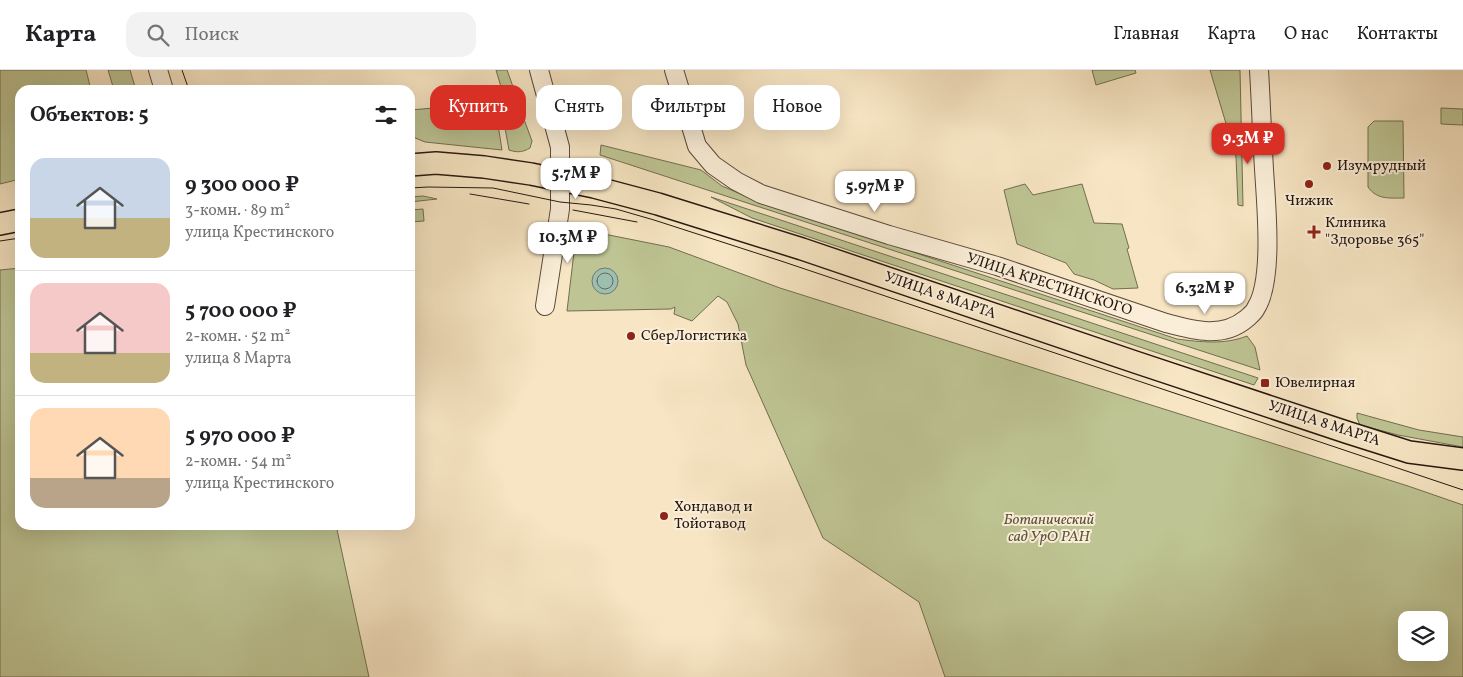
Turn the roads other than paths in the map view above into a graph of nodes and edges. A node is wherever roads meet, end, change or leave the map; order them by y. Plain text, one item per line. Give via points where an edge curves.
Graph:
1 (158, 70) edge
2 (538, 70) edge
3 (674, 70) edge
4 (1259, 70) edge
5 (162, 85) edge
6 (415, 165) edge
7 (559, 180) junction
8 (15, 221) edge
9 (0, 224) edge
10 (545, 306) dead end
11 (1463, 459) edge

1 - 5 street
2 - 7 street via 560,147
3 - 4 street, УЛИЦА КРЕСТИНСКОГО via 697,146 713,165 761,194 997,266 1166,323 1216,332 1235,326 1256,310 1265,281 1267,215
6 - 7 main road, УЛИЦА 8 МАРТА via 484,167
7 - 10 street via 560,208
7 - 11 main road, УЛИЦА 8 МАРТА via 658,204 802,249 1409,452
8 - 9 main road

